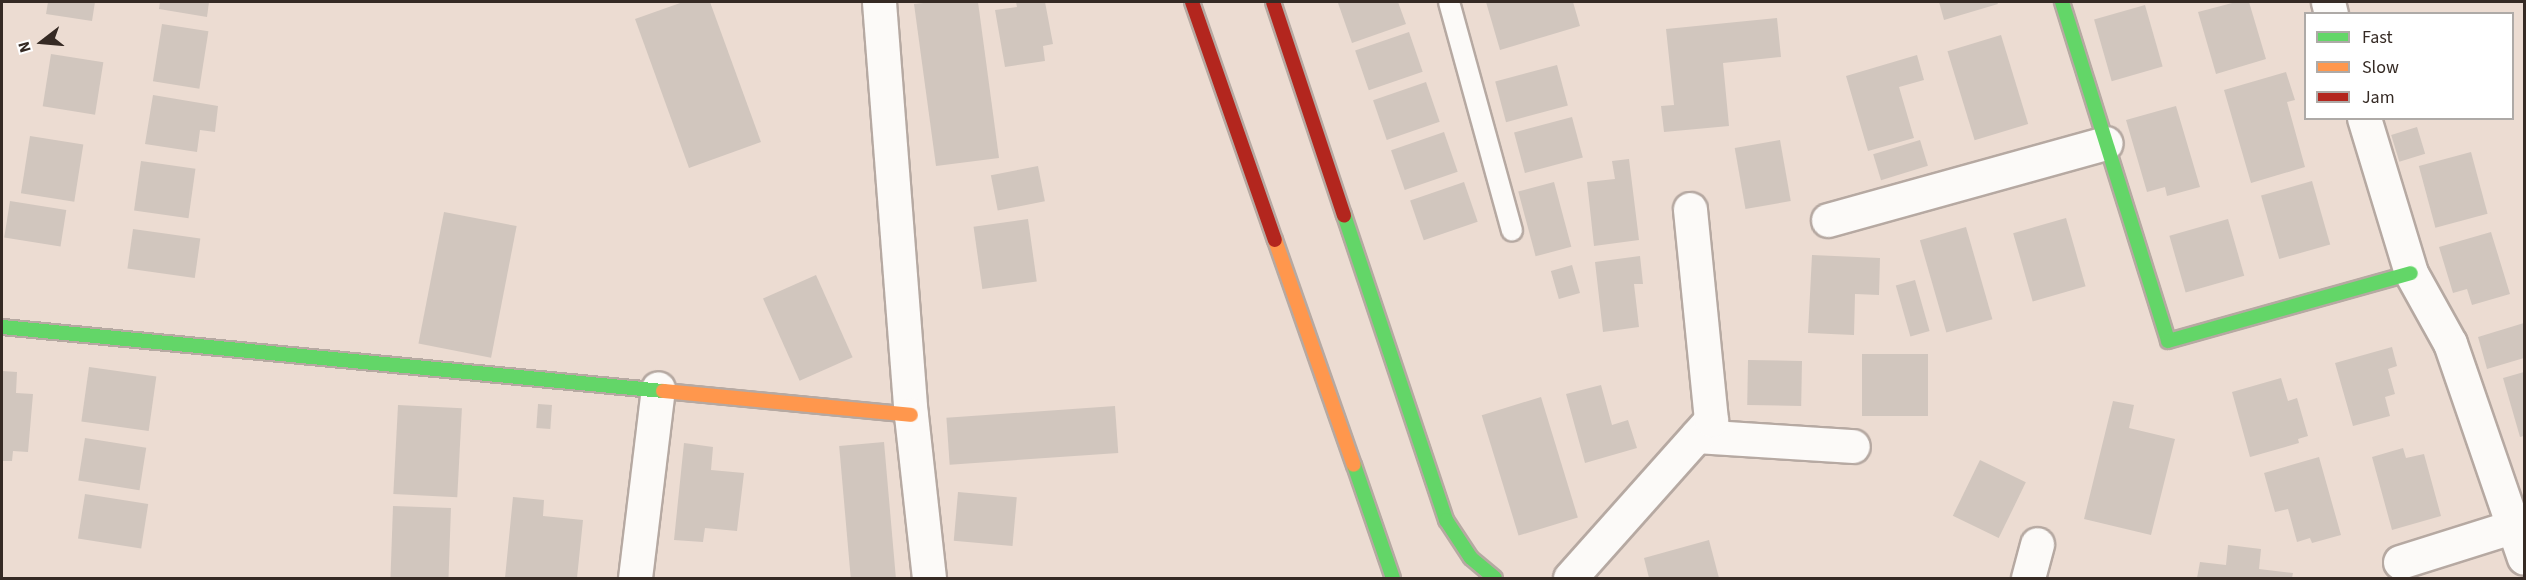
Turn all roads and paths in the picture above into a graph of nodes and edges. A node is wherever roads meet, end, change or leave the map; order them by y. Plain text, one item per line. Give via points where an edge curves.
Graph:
1 (879, 2) edge
2 (1192, 2) edge
3 (1273, 2) edge
4 (1449, 2) edge
5 (2062, 2) edge
6 (2365, 120) edge
7 (2105, 143) junction
8 (1690, 209) dead end
9 (1828, 220) dead end
10 (1512, 230) dead end
11 (2411, 273) junction
12 (2, 327) edge
13 (658, 388) junction
14 (911, 415) junction
15 (1697, 436) junction
16 (1853, 446) dead end
17 (2514, 526) junction
18 (2037, 544) dead end
19 (2524, 558) edge
20 (2400, 562) dead end
21 (635, 579) edge
22 (929, 579) edge
23 (1393, 579) edge
24 (1494, 579) edge
25 (1570, 579) edge
26 (2028, 579) edge

1 - 14 street
2 - 23 street
3 - 24 street via 1446,520 1471,558
4 - 10 lane
5 - 7 street
6 - 11 street
7 - 9 street
7 - 11 street via 2168,340
8 - 15 street via 1711,420
11 - 17 street via 2450,343
12 - 13 street
13 - 14 street
13 - 21 street
14 - 22 street
15 - 16 street
15 - 25 street
17 - 19 street
17 - 20 street
18 - 26 street

